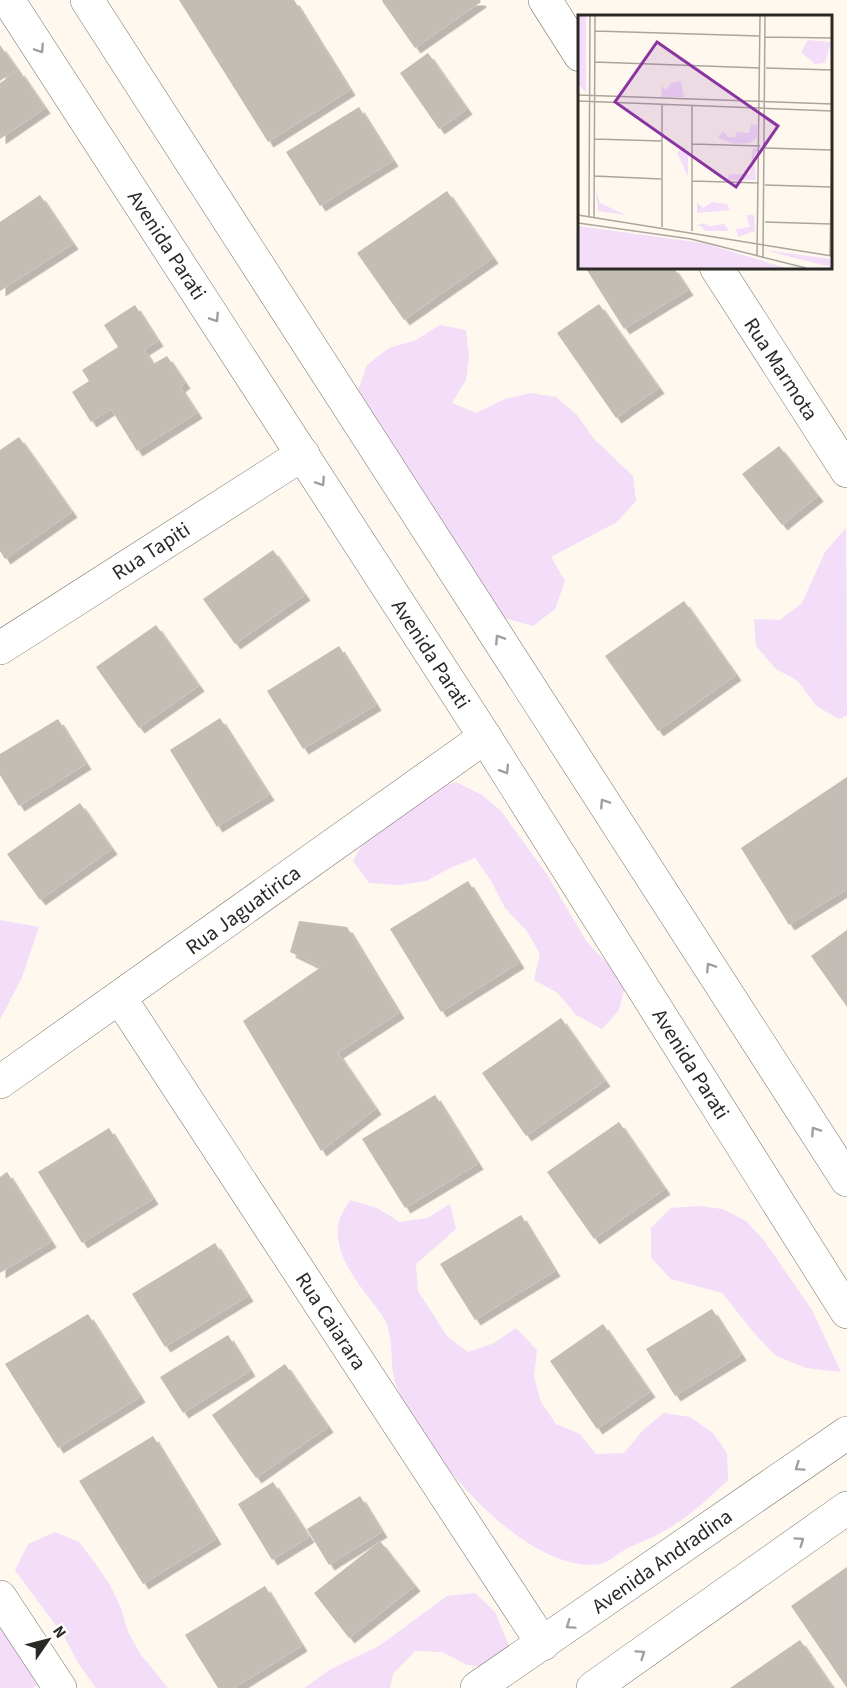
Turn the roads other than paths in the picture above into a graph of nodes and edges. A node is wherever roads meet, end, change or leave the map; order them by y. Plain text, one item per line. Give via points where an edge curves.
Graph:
1 (8, 0) edge
2 (87, 0) edge
3 (544, 0) edge
4 (578, 52) edge
5 (717, 268) edge
6 (303, 454) junction
7 (847, 471) edge
8 (0, 648) edge
9 (485, 737) junction
10 (120, 998) junction
11 (0, 1082) edge
12 (847, 1180) edge
13 (847, 1312) edge
14 (847, 1433) edge
15 (847, 1508) edge
16 (0, 1597) edge
17 (543, 1644) junction
18 (60, 1688) edge
19 (477, 1688) edge
20 (593, 1688) edge

1 -> 6 street, Avenida Parati
12 -> 2 street
3 - 4 street
5 - 7 street, Rua Marmota
6 - 8 street, Rua Tapiti
6 -> 9 street, Avenida Parati
9 - 10 street, Rua Jaguatirica
9 -> 13 street, Avenida Parati
10 - 11 street, Rua Jaguatirica
10 - 17 street, Rua Caiarara
14 -> 17 street, Avenida Andradina
20 -> 15 street
16 - 18 street
17 - 19 street, Avenida Andradina

